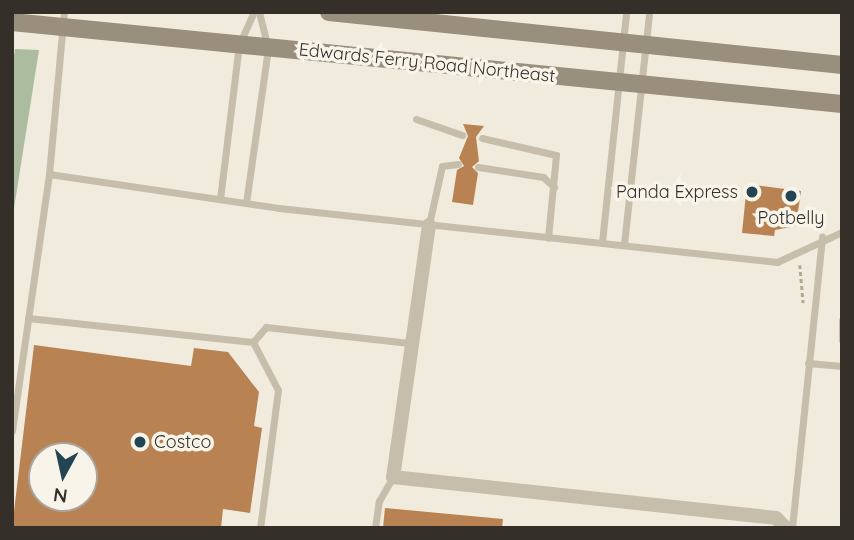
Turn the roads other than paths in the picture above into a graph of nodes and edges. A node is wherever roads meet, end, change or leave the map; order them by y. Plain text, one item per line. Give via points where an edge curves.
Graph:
1 (257, 12) edge
2 (329, 12) edge
3 (626, 12) edge
4 (649, 12) edge
5 (459, 18) edge
6 (63, 20) edge
7 (12, 22) edge
8 (621, 40) junction
9 (645, 41) junction
10 (239, 45) junction
11 (268, 48) junction
12 (842, 65) edge
13 (617, 82) junction
14 (640, 84) junction
15 (842, 104) edge
16 (416, 118) dead end
17 (462, 135) dead end
18 (482, 138) dead end
19 (458, 164) dead end
20 (478, 167) dead end
21 (49, 174) junction
22 (554, 188) junction
23 (220, 200) junction
24 (246, 203) junction
25 (429, 225) junction
26 (842, 232) edge
27 (821, 237) junction
28 (548, 238) junction
29 (602, 242) junction
30 (624, 244) junction
31 (29, 318) junction
32 (842, 320) edge
33 (842, 340) edge
34 (253, 342) junction
35 (409, 343) junction
36 (808, 363) junction
37 (842, 366) edge
38 (12, 430) edge
39 (393, 477) junction
40 (260, 528) edge
41 (375, 528) edge
42 (789, 528) edge

1 - 10 lane
1 - 11 lane
2 - 5 main road
3 - 8 lane
4 - 9 lane
5 - 8 main road
6 - 7 main road, Edwards Ferry Road Northeast
6 - 10 main road, Edwards Ferry Road Northeast
6 - 21 lane
8 - 9 main road
8 - 13 lane
9 - 12 main road
9 - 14 lane
10 - 11 main road, Edwards Ferry Road Northeast
10 - 23 lane
11 - 13 main road, Edwards Ferry Road Northeast
11 - 24 lane
13 - 14 main road, Edwards Ferry Road Northeast
13 - 29 lane
14 - 15 main road, Edwards Ferry Road Northeast
14 - 30 lane
16 - 17 lane
18 - 22 lane via 551,152 558,159
19 - 25 lane via 442,166
20 - 22 lane via 544,177
21 - 23 lane
21 - 31 lane
22 - 28 lane
23 - 24 lane
24 - 25 lane
25 - 28 lane
25 - 35 street
26 - 27 lane
27 - 30 lane via 777,262
27 - 36 lane
28 - 29 lane
29 - 30 lane
31 - 34 lane
31 - 38 lane
32 - 33 lane
34 - 35 lane via 266,327
34 - 40 lane via 278,390
35 - 39 street
36 - 37 lane
36 - 42 lane
39 - 41 lane via 379,501
39 - 42 street via 776,518

